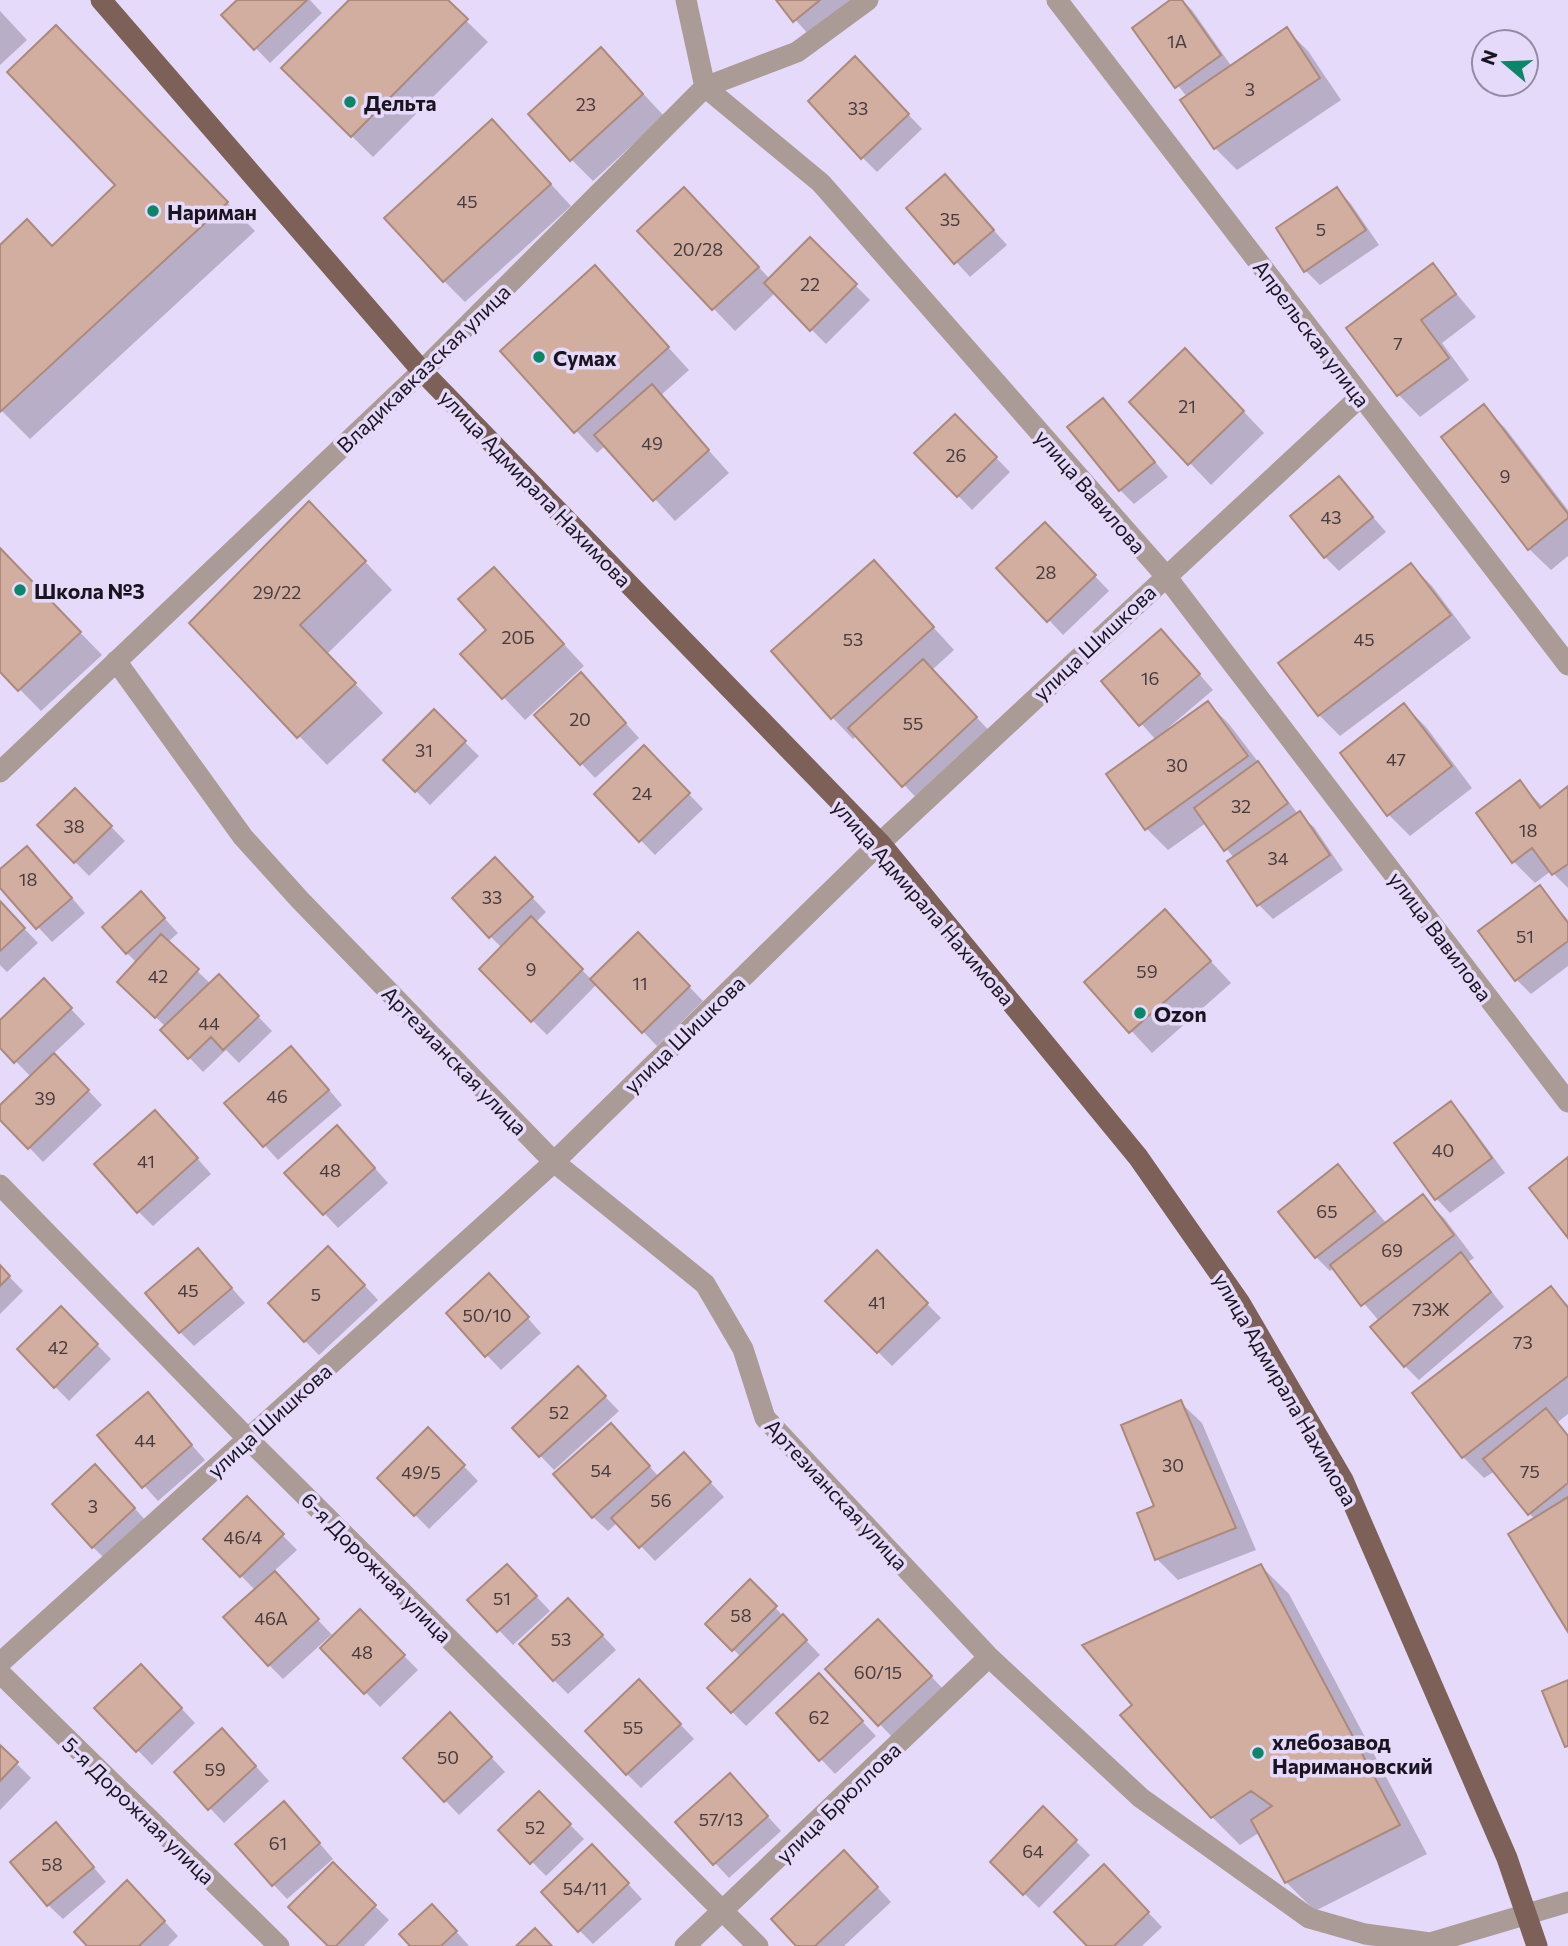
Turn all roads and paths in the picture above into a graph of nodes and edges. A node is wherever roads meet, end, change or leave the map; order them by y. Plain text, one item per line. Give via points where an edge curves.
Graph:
1 (101, 0) edge
2 (686, 0) edge
3 (869, 0) edge
4 (1057, 0) edge
5 (705, 88) junction
6 (422, 371) junction
7 (1360, 397) junction
8 (1165, 575) junction
9 (116, 661) junction
10 (1568, 665) edge
11 (0, 772) edge
12 (880, 844) junction
13 (1568, 1102) edge
14 (554, 1162) junction
15 (0, 1185) edge
16 (248, 1440) junction
17 (989, 1657) junction
18 (0, 1663) edge
19 (0, 1673) edge
20 (1568, 1902) edge
21 (724, 1912) junction
22 (1527, 1916) junction
23 (1429, 1944) edge
24 (279, 1946) edge
25 (685, 1946) edge
26 (758, 1946) edge
27 (1537, 1946) edge

1 - 6 main road, улица Адмирала Нахимова
2 - 5 street
3 - 5 street, Владикавказская улица via 797,52
4 - 7 street, Апрельская улица
5 - 6 street, Владикавказская улица
5 - 8 street, улица Вавилова via 821,183
6 - 9 street, Владикавказская улица
6 - 12 main road, улица Адмирала Нахимова
7 - 8 street, улица Шишкова
7 - 10 street, Апрельская улица
8 - 12 street, улица Шишкова
8 - 13 street, улица Вавилова
9 - 11 street, Владикавказская улица
9 - 14 street, Артезианская улица via 243,837
12 - 14 street, улица Шишкова
12 - 22 main road, улица Адмирала Нахимова via 1138,1157 1240,1303 1343,1480 1507,1858
14 - 16 street, улица Шишкова
14 - 17 street, Артезианская улица via 705,1284 743,1349 765,1418
15 - 16 street, 6-я Дорожная улица
16 - 18 street, улица Шишкова
16 - 21 street, 6-я Дорожная улица
17 - 21 street, улица Брюллова
17 - 23 street, Артезианская улица via 1141,1798 1309,1918 1365,1934
19 - 24 street, 5-я Дорожная улица
20 - 22 street, Артезианская улица
21 - 25 street, улица Брюллова
21 - 26 street, 6-я Дорожная улица
22 - 23 street, Артезианская улица
22 - 27 main road, улица Адмирала Нахимова

